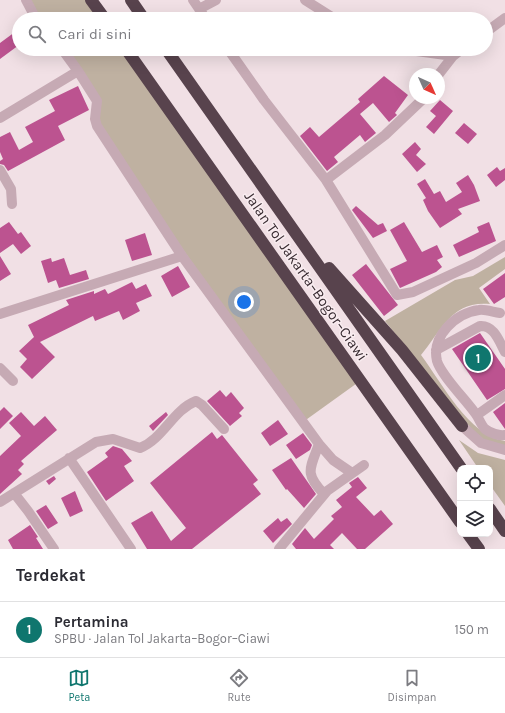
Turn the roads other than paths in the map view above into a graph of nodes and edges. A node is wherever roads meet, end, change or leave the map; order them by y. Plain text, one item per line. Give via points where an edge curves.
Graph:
1 (26, 0) edge
2 (91, 0) edge
3 (131, 0) edge
4 (193, 0) edge
5 (216, 0) edge
6 (305, 0) edge
7 (199, 9) junction
8 (32, 12) edge
9 (100, 12) edge
10 (139, 12) edge
11 (201, 12) edge
12 (324, 12) edge
13 (505, 18) edge
14 (493, 27) edge
15 (67, 56) edge
16 (131, 56) edge
17 (171, 56) edge
18 (233, 56) edge
19 (453, 56) edge
20 (444, 68) edge
21 (78, 71) junction
22 (418, 104) edge
23 (0, 118) edge
24 (0, 170) edge
25 (326, 180) junction
26 (12, 204) dead end
27 (293, 229) junction
28 (505, 246) edge
29 (182, 256) junction
30 (500, 313) dead end
31 (0, 314) edge
32 (436, 350) junction
33 (505, 352) edge
34 (0, 368) edge
35 (13, 381) dead end
36 (505, 395) edge
37 (476, 415) junction
38 (462, 426) joint
39 (224, 429) dead end
40 (505, 435) edge
41 (319, 444) junction
42 (505, 450) edge
43 (69, 458) junction
44 (364, 465) dead end
45 (459, 465) edge
46 (352, 473) junction
47 (14, 493) junction
48 (324, 494) junction
49 (0, 502) edge
50 (493, 513) edge
51 (457, 518) edge
52 (505, 531) edge
53 (470, 537) edge
54 (54, 549) edge
55 (131, 549) edge
56 (279, 549) edge
57 (479, 549) edge

1 - 8 street
2 - 9 highway
3 - 10 highway
4 - 7 street
5 - 7 street
6 - 12 street
7 - 11 street
13 - 14 street
15 - 21 street
16 - 51 highway, Jalan Tol Jakarta–Bogor–Ciawi
17 - 27 highway, Jalan Tol Jakarta–Bogor–Ciawi
18 - 25 street
19 - 20 street
21 - 23 street
21 - 29 street via 97,101 97,126
22 - 25 street via 385,135
24 - 26 street via 10,189
25 - 28 street via 397,295 413,292 476,263
27 - 38 highway via 402,350
27 - 45 highway, Jalan Tol Jakarta–Bogor–Ciawi
29 - 31 street
29 - 41 street
30 - 32 street via 481,310 468,312 457,318 444,330
32 - 33 street via 473,329 486,325 491,327
32 - 37 street via 437,362
34 - 35 street
36 - 37 street
37 - 40 street via 485,429 499,436
38 - 42 street via 481,443
39 - 43 street via 196,401 177,414 148,446 140,448 113,439 103,440
41 - 46 street via 333,460
41 - 48 street via 310,470 311,478
43 - 47 street
43 - 55 street
44 - 46 street
46 - 48 street
47 - 49 street
47 - 54 street
48 - 56 street
50 - 52 highway
53 - 57 highway

